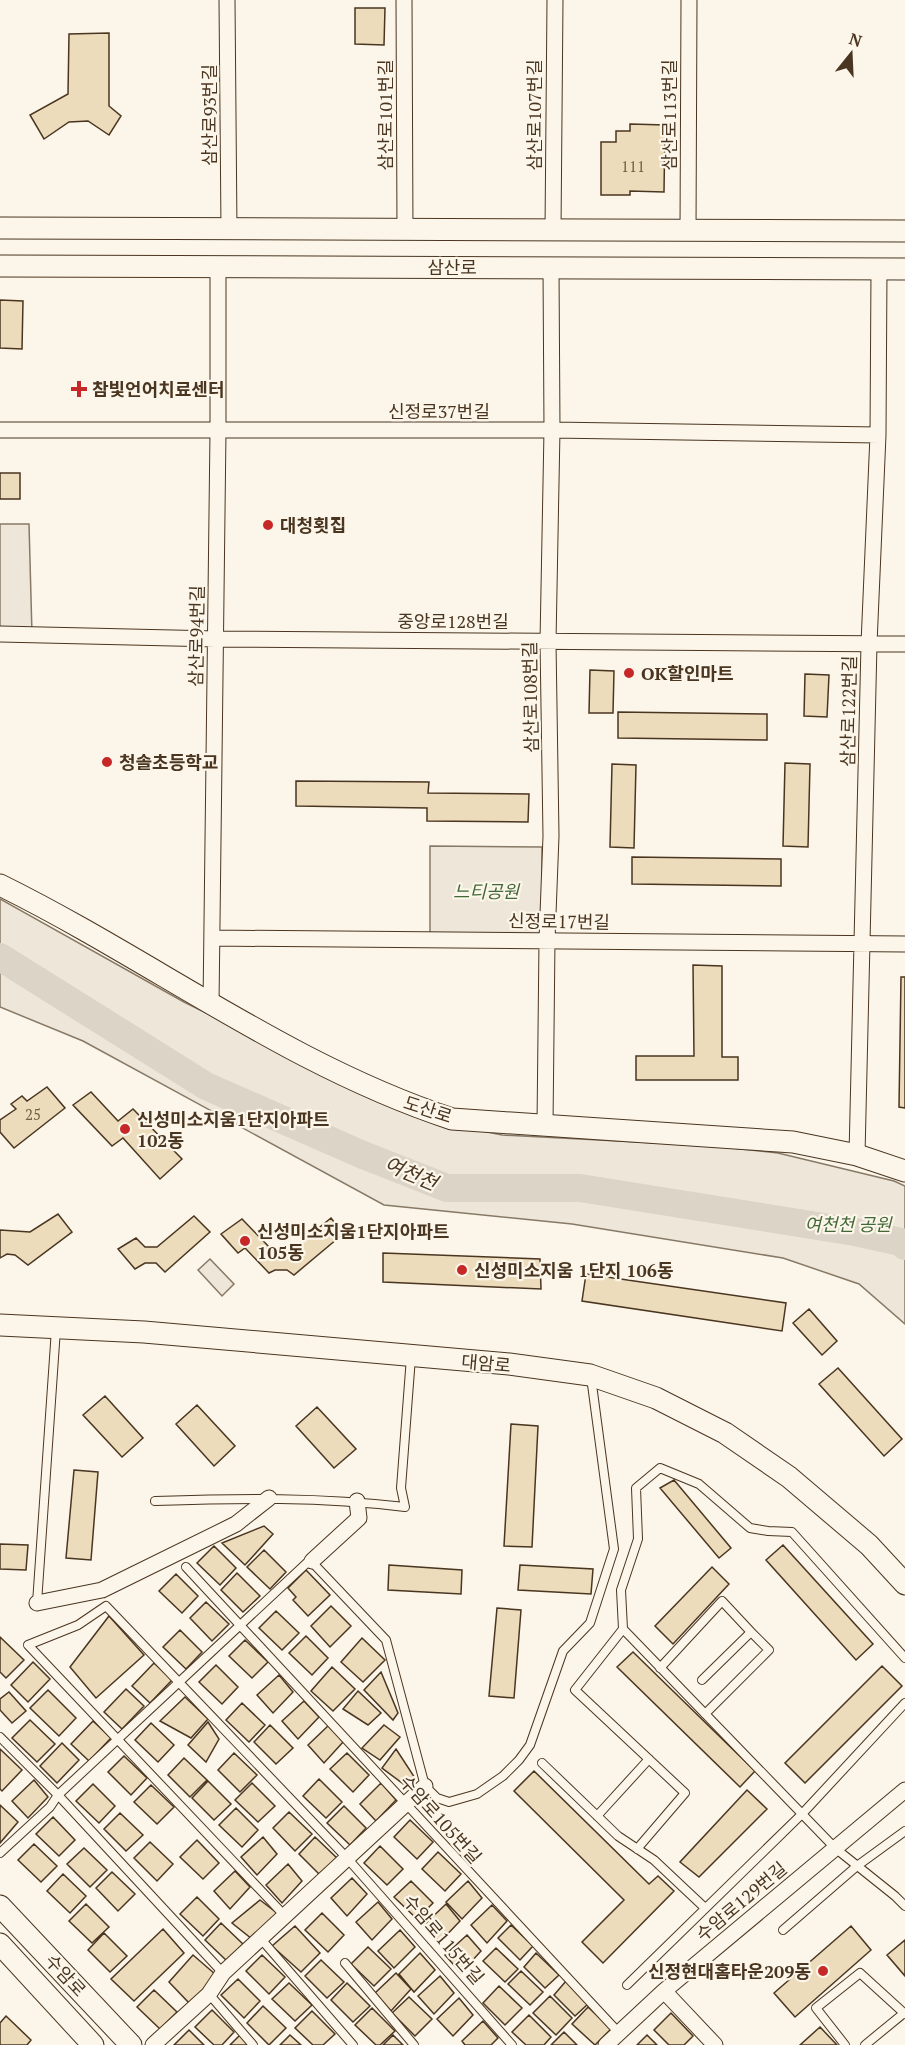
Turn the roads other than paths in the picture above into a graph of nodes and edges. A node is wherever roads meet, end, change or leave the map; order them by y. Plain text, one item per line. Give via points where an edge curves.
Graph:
1 (227, 0) edge
2 (404, 0) edge
3 (555, 0) edge
4 (689, 0) edge
5 (0, 228) edge
6 (229, 230) junction
7 (405, 230) junction
8 (553, 230) junction
9 (688, 231) junction
10 (905, 231) edge
11 (0, 266) edge
12 (218, 267) junction
13 (551, 268) junction
14 (879, 269) junction
15 (905, 269) edge
16 (0, 430) edge
17 (552, 430) junction
18 (218, 431) junction
19 (878, 435) junction
20 (0, 634) edge
21 (216, 639) junction
22 (548, 642) junction
23 (868, 644) junction
24 (905, 644) edge
25 (0, 885) edge
26 (212, 938) junction
27 (547, 940) junction
28 (862, 944) junction
29 (905, 944) edge
30 (211, 1005) junction
31 (545, 1125) junction
32 (857, 1155) junction
33 (905, 1171) edge
34 (0, 1325) edge
35 (56, 1328) junction
36 (411, 1356) junction
37 (590, 1375) junction
38 (269, 1498) junction
39 (155, 1501) dead end
40 (357, 1501) junction
41 (312, 1561) junction
42 (186, 1567) dead end
43 (905, 1584) edge
44 (37, 1603) joint
45 (240, 1625) junction
46 (623, 1629) junction
47 (751, 1632) junction
48 (905, 1658) edge
49 (660, 1668) junction
50 (702, 1680) dead end
51 (180, 1682) junction
52 (905, 1703) edge
53 (705, 1714) junction
54 (0, 1737) edge
55 (118, 1740) junction
56 (649, 1759) junction
57 (542, 1763) dead end
58 (425, 1786) junction
59 (905, 1790) edge
60 (58, 1795) junction
61 (407, 1803) junction
62 (802, 1814) junction
63 (597, 1816) junction
64 (905, 1831) edge
65 (835, 1848) junction
66 (637, 1849) junction
67 (0, 1853) edge
68 (347, 1858) junction
69 (857, 1866) junction
70 (0, 1906) edge
71 (905, 1906) edge
72 (705, 1908) junction
73 (285, 1916) junction
74 (783, 1930) dead end
75 (261, 1939) junction
76 (0, 1944) edge
77 (345, 1963) dead end
78 (223, 1973) junction
79 (627, 1985) dead end
80 (664, 1991) junction
81 (209, 1994) junction
82 (904, 2013) edge
83 (618, 2033) junction
84 (93, 2045) edge
85 (131, 2045) edge
86 (153, 2045) edge
87 (253, 2045) edge
88 (353, 2045) edge
89 (414, 2045) edge
90 (512, 2045) edge
91 (606, 2045) edge
92 (715, 2045) edge
93 (845, 2045) edge
94 (865, 2045) edge

1 - 6 street, 삼산로93번길
2 - 7 street, 삼산로101번길
3 - 8 street, 삼산로107번길
4 - 9 street, 삼산로113번길
5 - 6 main road, 삼산로
6 - 7 main road, 삼산로
7 - 8 main road, 삼산로
8 - 9 main road, 삼산로
9 - 10 main road, 삼산로
11 - 12 main road, 삼산로
12 - 13 main road, 삼산로
12 - 18 street, 삼산로94번길
13 - 14 main road, 삼산로
13 - 17 street, 삼산로108번길
14 - 15 main road, 삼산로
14 - 19 street, 삼산로122번길
16 - 18 street, 신정로37번길
17 - 18 street, 신정로37번길
17 - 19 street, 신정로37번길
17 - 22 street, 삼산로108번길
18 - 21 street, 삼산로94번길
19 - 23 street, 삼산로122번길
20 - 21 street, 중앙로128번길
21 - 22 street, 중앙로128번길
21 - 26 street, 삼산로94번길
22 - 23 street, 중앙로128번길
22 - 27 street, 삼산로108번길 via 551,836
23 - 24 street, 중앙로128번길
23 - 28 street, 삼산로122번길
25 - 30 main road, 도산로
26 - 27 street, 신정로17번길
26 - 30 street, 삼산로94번길
27 - 28 street, 신정로17번길
27 - 31 street, 삼산로108번길
28 - 29 street, 신정로17번길
28 - 32 street, 삼산로122번길
30 - 31 main road, 도산로 via 416,1107 452,1119
31 - 32 main road, 도산로 via 793,1142
32 - 33 main road, 도산로
34 - 35 main road, 대암로
35 - 36 main road, 대암로
35 - 44 lane
36 - 37 main road, 대암로
36 - 40 lane via 401,1488 405,1507
37 - 43 main road, 대암로 via 656,1398 725,1432 789,1477 869,1545
37 - 58 lane via 614,1549 590,1623 562,1651 530,1745 519,1760 477,1794 459,1800 437,1798
38 - 39 lane
38 - 40 lane
38 - 44 street via 236,1524 102,1590
40 - 41 street via 359,1518
41 - 45 lane
41 - 58 lane, 수암로105번길 via 386,1640
42 - 45 lane, 수암로105번길
45 - 51 lane
45 - 61 lane, 수암로105번길
46 - 48 lane via 621,1590 638,1539 636,1488 660,1468 699,1484 750,1528 792,1532
46 - 49 lane
46 - 56 lane via 575,1690
47 - 49 lane via 722,1601
47 - 50 lane
47 - 53 lane via 769,1650
49 - 53 lane
51 - 55 lane
51 - 55 lane via 106,1606 78,1624 28,1645
51 - 68 lane
52 - 62 lane
53 - 62 lane
54 - 60 lane
55 - 60 lane
55 - 73 lane
56 - 63 lane
56 - 66 lane via 685,1793
57 - 63 lane
58 - 61 street
59 - 65 street, 수암로129번길
60 - 67 lane via 50,1808
60 - 78 lane
61 - 68 street
61 - 83 lane, 수암로105번길
62 - 65 lane
62 - 72 lane
63 - 66 lane
64 - 69 lane
65 - 69 lane
65 - 80 street, 수암로129번길
66 - 72 lane
68 - 73 street
68 - 90 lane, 수암로115번길
69 - 71 lane
69 - 74 lane
70 - 85 main road, 수암로
72 - 79 lane
73 - 75 street
75 - 78 street
75 - 88 lane
76 - 84 main road, 수암로
77 - 89 lane
78 - 81 street
80 - 83 street, 수암로129번길
80 - 92 street
81 - 86 street
81 - 87 lane
82 - 93 lane via 860,1973 816,2008
82 - 94 lane
83 - 91 street, 수암로129번길

